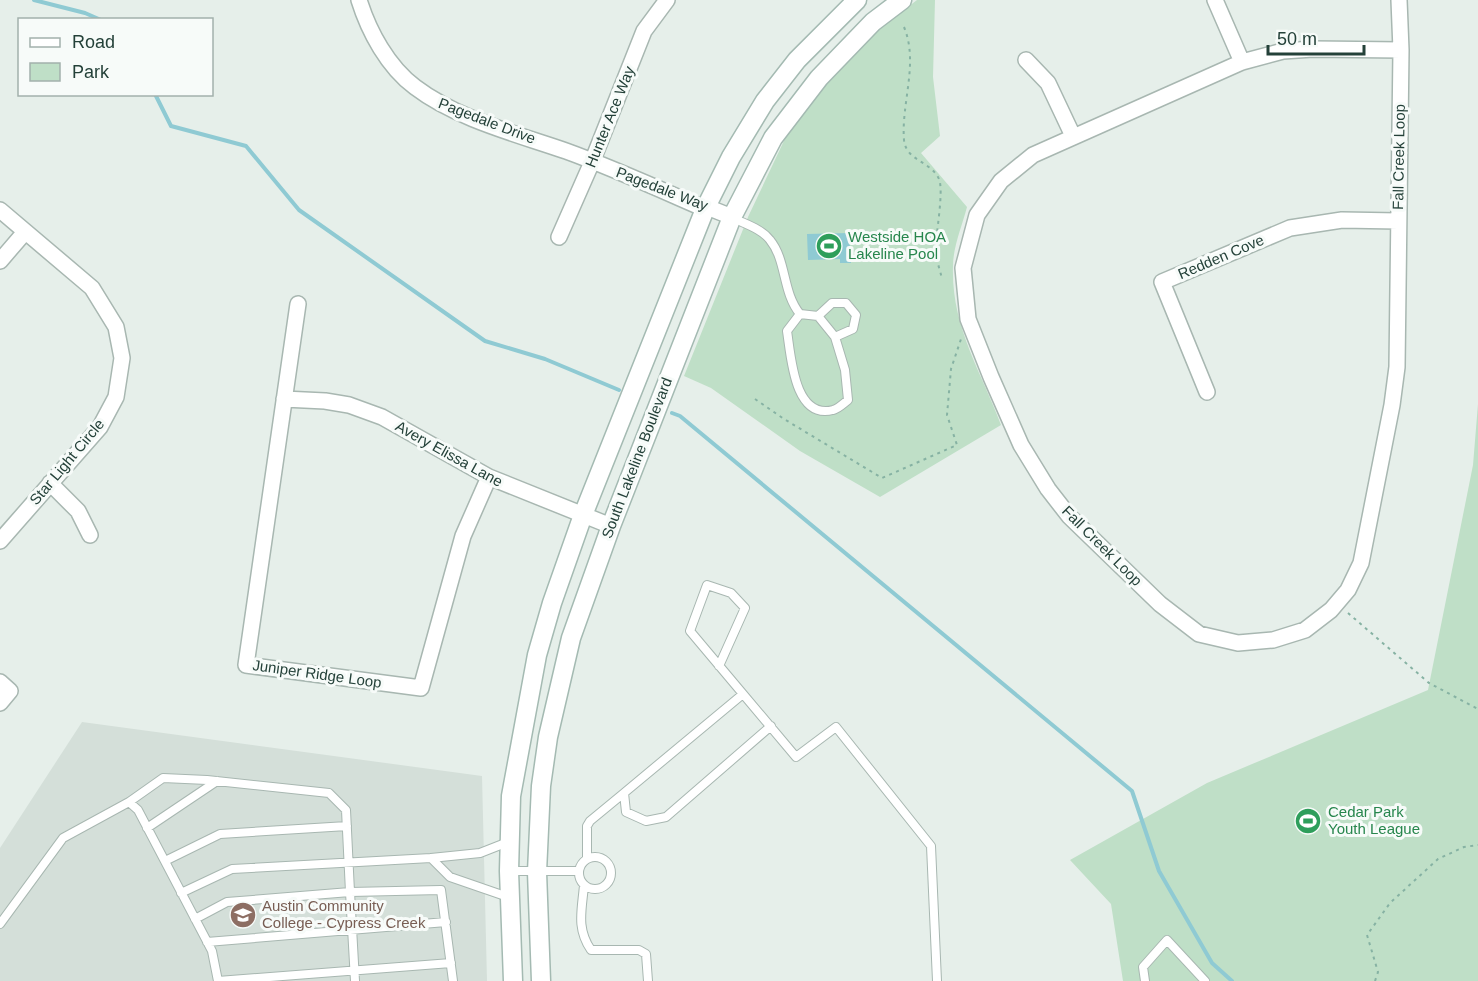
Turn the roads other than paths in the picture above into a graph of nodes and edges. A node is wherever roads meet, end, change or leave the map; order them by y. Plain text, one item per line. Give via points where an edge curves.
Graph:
1 (359, 0) edge
2 (667, 0) edge
3 (857, 0) edge
4 (902, 0) edge
5 (1215, 0) edge
6 (1399, 0) edge
7 (1401, 50) junction
8 (1026, 60) dead end
9 (1242, 62) junction
10 (1073, 136) junction
11 (592, 162) junction
12 (705, 208) junction
13 (0, 210) edge
14 (732, 217) junction
15 (1398, 221) junction
16 (25, 232) junction
17 (559, 237) dead end
18 (0, 261) edge
19 (298, 304) dead end
20 (800, 314) junction
21 (818, 316) junction
22 (835, 337) junction
23 (1207, 392) dead end
24 (284, 399) junction
25 (489, 477) junction
26 (50, 483) junction
27 (584, 515) junction
28 (610, 526) junction
29 (90, 535) dead end
30 (0, 541) edge
31 (719, 666) junction
32 (743, 694) junction
33 (771, 726) junction
34 (217, 781) junction
35 (624, 793) junction
36 (129, 802) junction
37 (347, 826) junction
38 (147, 828) junction
39 (510, 841) junction
40 (431, 858) junction
41 (587, 859) junction
42 (165, 861) junction
43 (348, 863) junction
44 (509, 871) junction
45 (579, 871) junction
46 (537, 872) junction
47 (585, 885) junction
48 (350, 892) junction
49 (181, 893) junction
50 (509, 897) junction
51 (195, 919) junction
52 (446, 922) junction
53 (0, 924) edge
54 (353, 930) junction
55 (207, 942) junction
56 (451, 963) junction
57 (355, 970) junction
58 (218, 981) edge
59 (355, 981) edge
60 (453, 981) edge
61 (513, 981) edge
62 (541, 981) edge
63 (648, 981) edge
64 (937, 981) edge
65 (1145, 981) edge
66 (1205, 981) edge

1 - 11 street, Pagedale Drive via 378,43 413,86 460,113
2 - 11 street, Hunter Ace Way via 644,31
3 - 12 main road, South Lakeline Boulevard via 797,60 765,101
4 - 14 main road, South Lakeline Boulevard via 873,22 819,78 773,138
5 - 9 street
6 - 7 street, Fall Creek Loop
7 - 9 street, Fall Creek Loop via 1283,51
7 - 15 street, Fall Creek Loop
8 - 10 street via 1048,83
9 - 10 street, Fall Creek Loop
10 - 15 street, Fall Creek Loop via 1033,155 1001,181 977,215 963,268 968,319 1021,445 1048,489 1077,524 1160,604 1199,634 1238,643 1273,640 1305,630 1331,610 1348,590 1361,563 1392,405 1397,367
11 - 12 street, Pagedale Way
11 - 17 street, Hunter Ace Way
12 - 14 street, Pagedale Way
12 - 27 main road, South Lakeline Boulevard
13 - 16 street, Star Light Circle
14 - 20 lane via 770,239 791,304
14 - 28 main road, South Lakeline Boulevard
15 - 23 street, Redden Cove via 1342,220 1290,228 1162,282
16 - 18 street
16 - 26 street, Star Light Circle via 92,288 116,327 122,358 116,397 100,427
19 - 24 street, Juniper Ridge Loop
20 - 21 lane
20 - 22 lane via 787,331 791,360 805,403 820,411 834,410 848,400 845,370
21 - 22 lane
21 - 22 lane via 832,303 846,303 856,315 853,329
24 - 25 street, Avery Elissa Lane via 349,405 382,417
24 - 25 street, Juniper Ridge Loop via 246,665 421,688 464,536
25 - 27 street, Avery Elissa Lane
26 - 29 street via 78,511
26 - 30 street, Star Light Circle
27 - 28 street, Avery Elissa Lane
27 - 39 main road, South Lakeline Boulevard via 537,655 511,795
28 - 46 main road, South Lakeline Boulevard via 571,638 550,726 541,786
31 - 31 lane via 690,631 707,585 730,593 745,608
31 - 32 lane
32 - 33 lane
32 - 35 lane
33 - 35 lane via 666,817 645,820 626,812
33 - 64 lane via 796,757 836,727 931,846
34 - 36 lane via 164,778
34 - 37 lane via 329,793 346,810
34 - 38 lane
35 - 41 lane via 590,820
36 - 38 lane
36 - 53 lane via 63,838
37 - 42 lane via 220,834
37 - 43 lane
38 - 42 lane
39 - 40 lane via 480,853
39 - 44 main road, South Lakeline Boulevard
40 - 43 lane
40 - 50 lane via 450,877
41 - 45 lane
41 - 47 lane via 602,859 609,865 610,876 602,887
42 - 49 lane
43 - 48 lane
43 - 49 lane via 232,869
44 - 46 lane
44 - 50 main road, South Lakeline Boulevard
45 - 46 lane
45 - 47 lane
46 - 62 main road, South Lakeline Boulevard
47 - 63 lane via 581,925 591,950 639,950 646,954
48 - 51 lane via 227,902
48 - 52 lane via 441,890
48 - 54 lane
49 - 51 lane
50 - 61 main road, South Lakeline Boulevard
51 - 55 lane
52 - 54 lane
52 - 56 lane
54 - 55 lane
54 - 57 lane
55 - 58 lane
56 - 57 lane
56 - 60 lane
57 - 58 lane
57 - 59 lane
65 - 66 lane via 1143,967 1167,940

